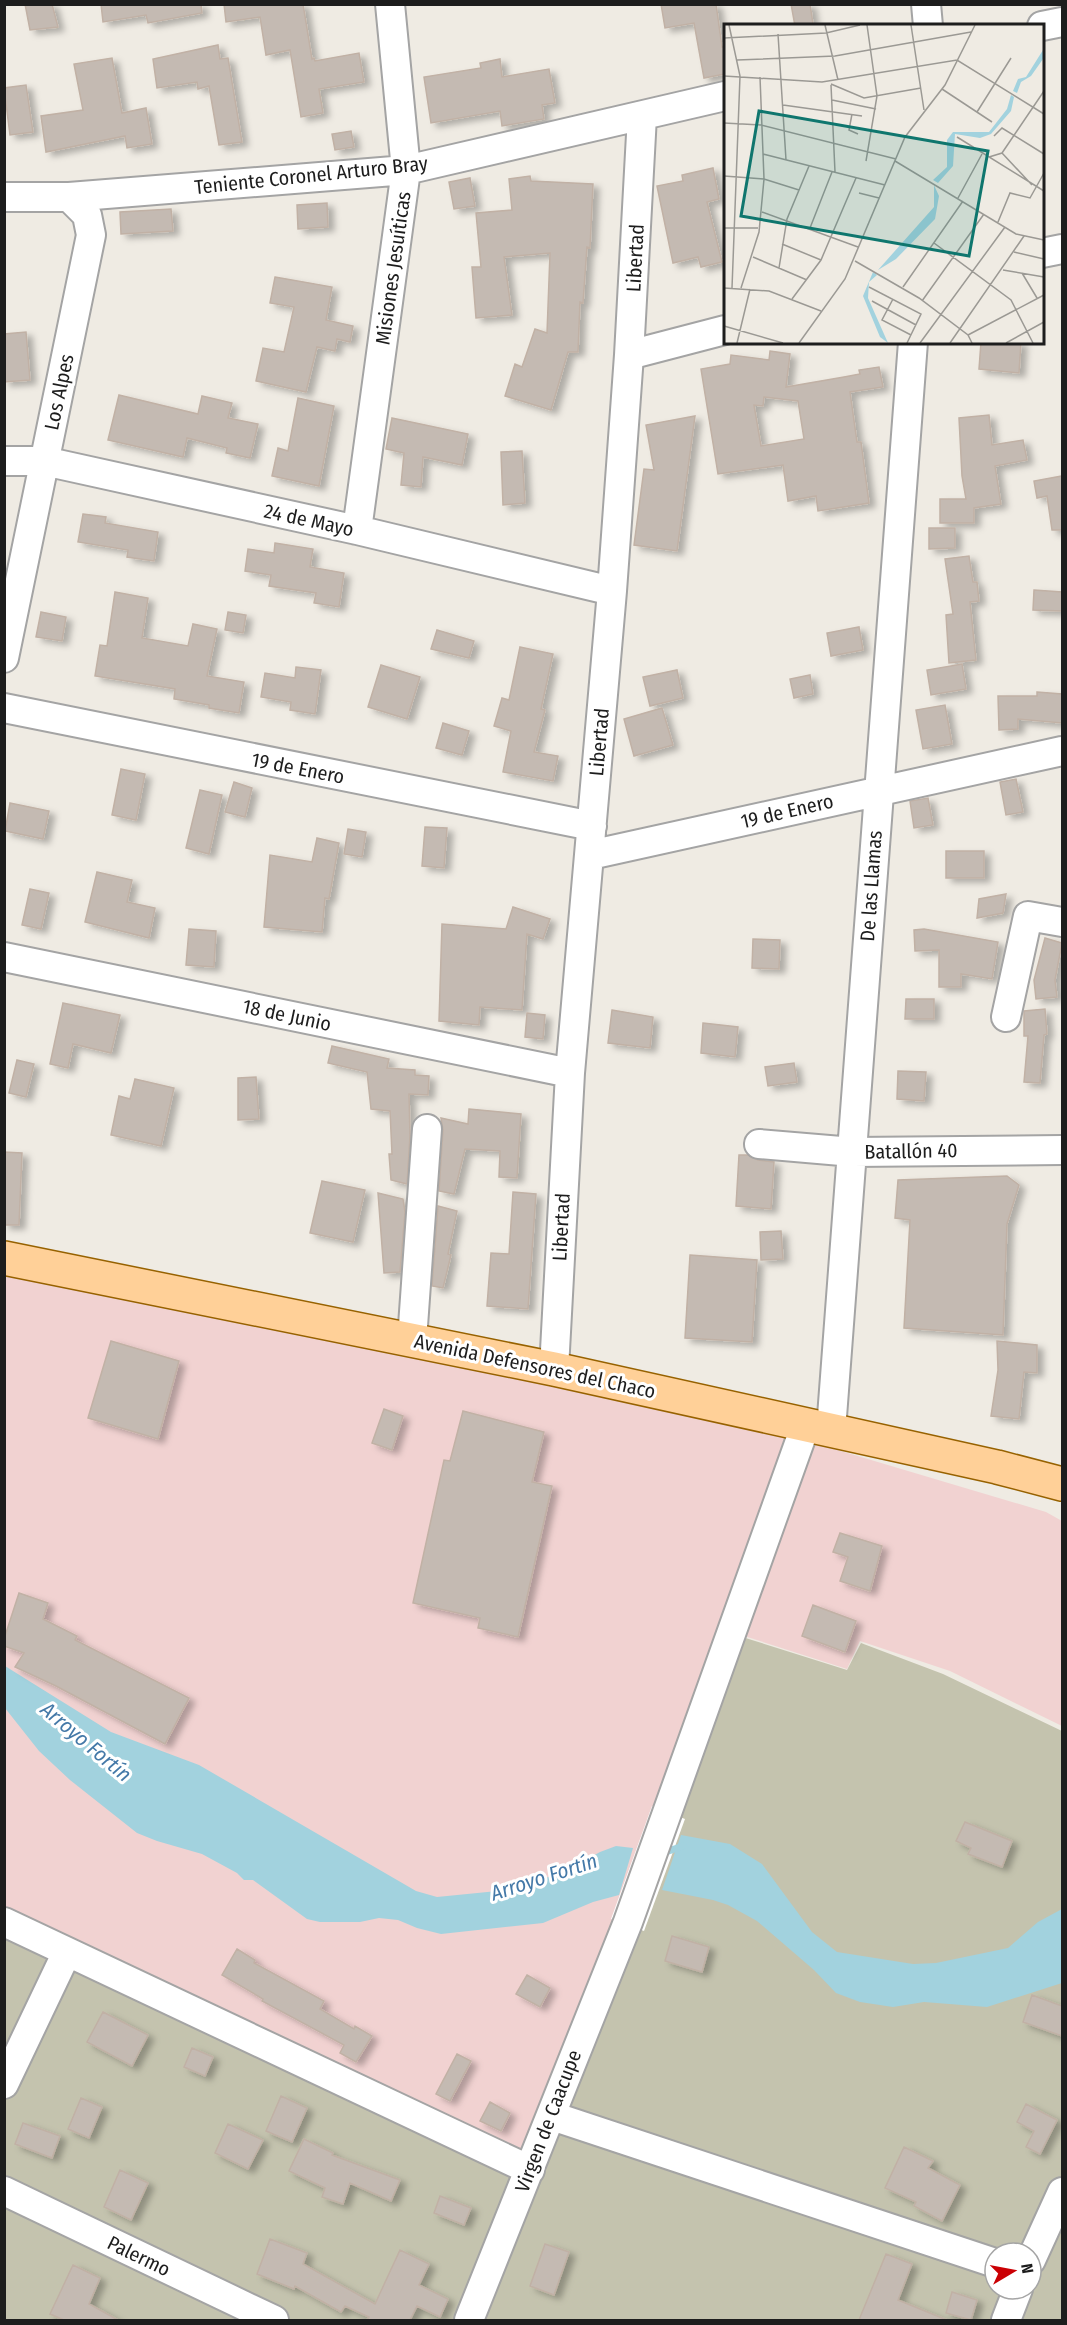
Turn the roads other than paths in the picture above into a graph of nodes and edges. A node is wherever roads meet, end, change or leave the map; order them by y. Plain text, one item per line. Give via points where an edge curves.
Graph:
1 (390, 4) edge
2 (926, 4) edge
3 (1062, 22) edge
4 (928, 24) edge
5 (1043, 26) edge
6 (724, 96) edge
7 (642, 116) junction
8 (406, 170) junction
9 (4, 197) edge
10 (69, 197) junction
11 (1062, 249) edge
12 (1043, 253) edge
13 (724, 330) edge
14 (913, 344) edge
15 (629, 355) junction
16 (4, 461) edge
17 (44, 461) junction
18 (357, 530) junction
19 (612, 591) junction
20 (4, 658) edge
21 (4, 708) edge
22 (1062, 751) edge
23 (878, 791) junction
24 (592, 826) junction
25 (590, 855) junction
26 (1062, 921) edge
27 (4, 957) edge
28 (1006, 1017) dead end
29 (570, 1073) junction
30 (427, 1129) dead end
31 (759, 1144) dead end
32 (1062, 1150) edge
33 (853, 1152) junction
34 (4, 1258) edge
35 (412, 1340) junction
36 (554, 1369) junction
37 (819, 1427) junction
38 (1062, 1484) edge
39 (667, 1817) joint
40 (4, 1922) edge
41 (67, 1952) junction
42 (4, 2084) edge
43 (552, 2116) junction
44 (530, 2170) junction
45 (4, 2191) edge
46 (1062, 2192) edge
47 (1040, 2241) edge
48 (983, 2259) edge
49 (1013, 2301) edge
50 (274, 2320) edge
51 (469, 2320) edge
52 (1006, 2320) edge

1 - 8 street, Misiones Jesuíticas
2 - 4 street
3 - 5 street
6 - 7 street, Teniente Coronel Arturo Bray
7 - 8 street, Teniente Coronel Arturo Bray
7 - 15 street, Libertad
8 - 10 street, Teniente Coronel Arturo Bray
8 - 18 street, Misiones Jesuíticas
9 - 10 street
10 - 17 street, Los Alpes via 87,214 91,235
11 - 12 street
13 - 15 street
14 - 23 street, De las Llamas
15 - 19 street, Libertad
16 - 17 street, 24 de Mayo
17 - 18 street, 24 de Mayo
17 - 20 street, Los Alpes
18 - 19 street, 24 de Mayo
19 - 24 street, Libertad
21 - 24 street, 19 de Enero
22 - 23 street, 19 de Enero
23 - 25 street, 19 de Enero
23 - 33 street, De las Llamas
24 - 25 street, Libertad
25 - 29 street, Libertad
26 - 28 street via 1028,916
27 - 29 street, 18 de Junio
29 - 36 street, Libertad
30 - 35 street
31 - 33 street, Batallón 40
32 - 33 street, Batallón 40
33 - 37 street, De las Llamas
34 - 35 main road, Avenida Defensores del Chaco
35 - 36 main road, Avenida Defensores del Chaco
36 - 37 main road, Avenida Defensores del Chaco
37 - 38 main road, Avenida Defensores del Chaco
37 - 39 street, De las Llamas
39 - 43 street, Virgen de Caacupe
40 - 41 street
41 - 42 street
41 - 44 street
43 - 44 street, Virgen de Caacupe
43 - 48 street
44 - 51 street, Virgen de Caacupe
45 - 50 street, Palermo
46 - 47 street
49 - 52 street

